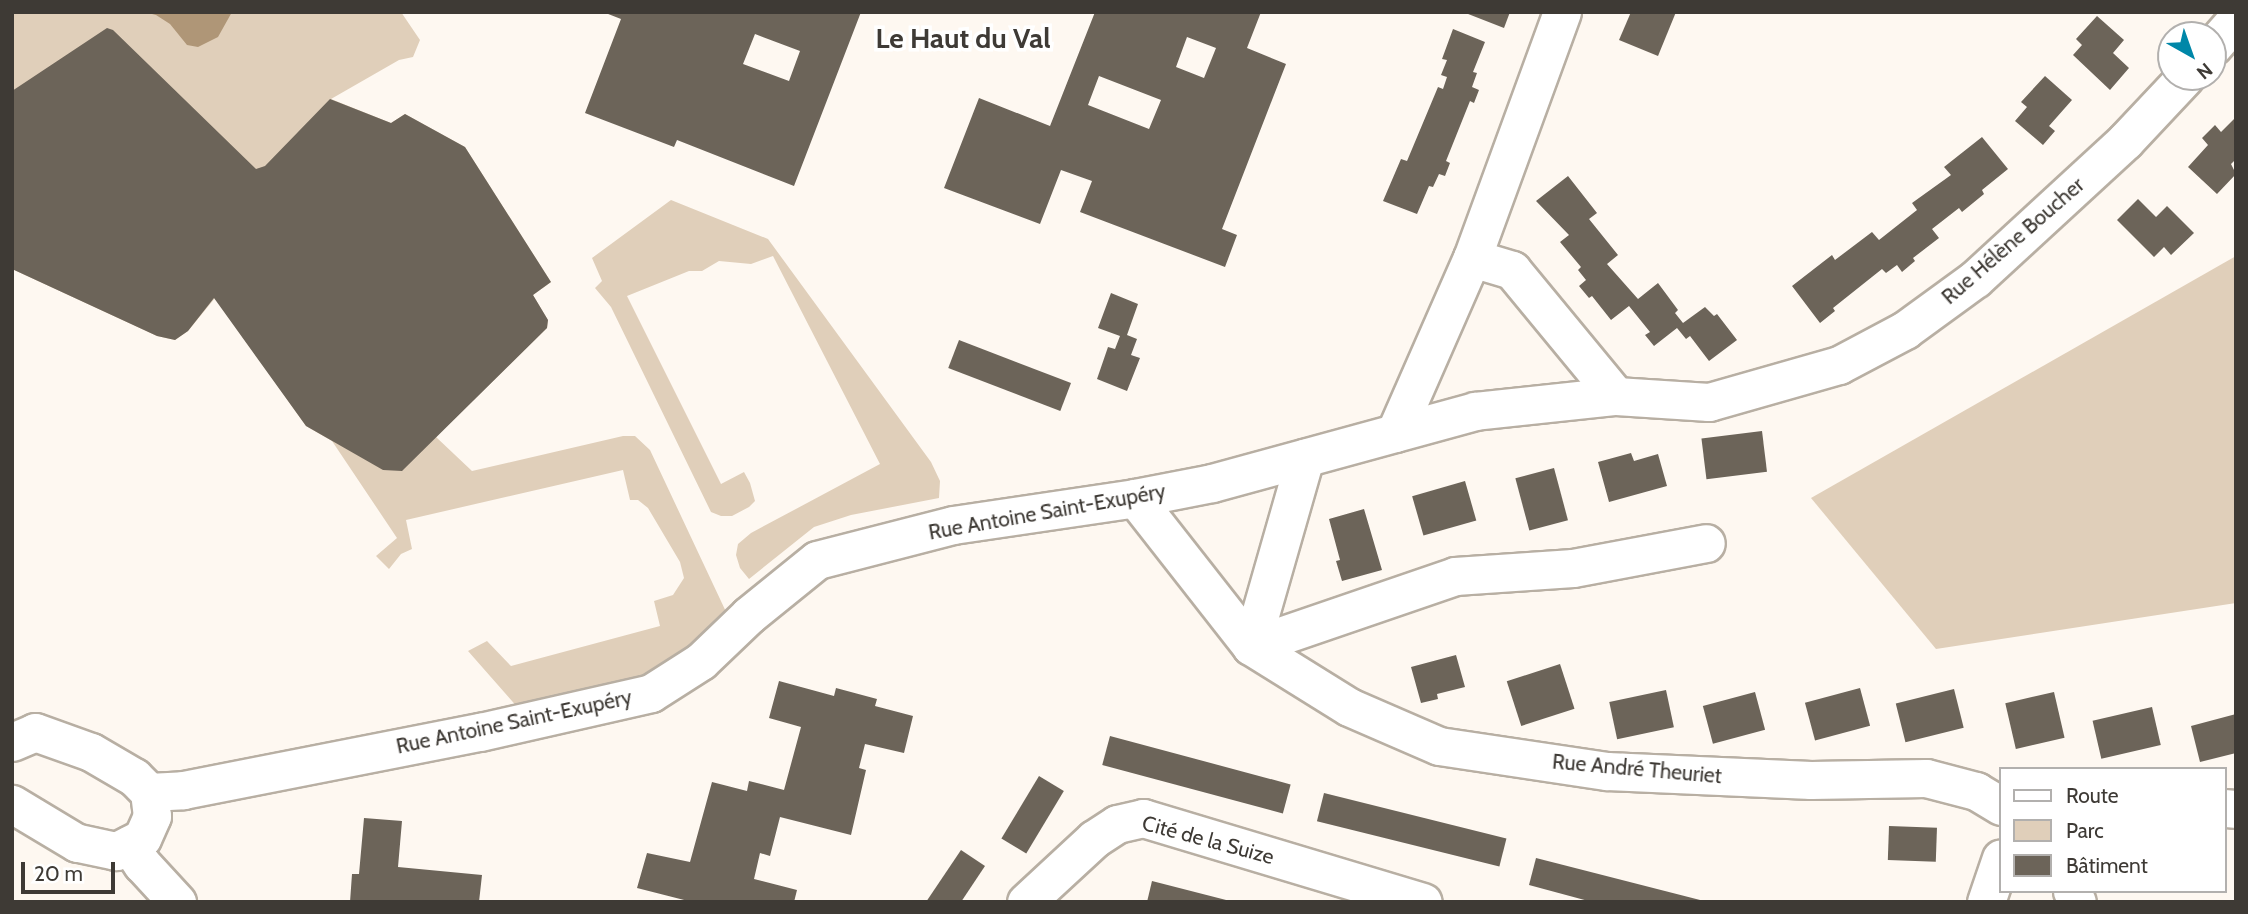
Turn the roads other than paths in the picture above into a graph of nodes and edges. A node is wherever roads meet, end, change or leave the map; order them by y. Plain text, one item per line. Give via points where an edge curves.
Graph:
1 (1562, 12) edge
2 (2172, 91) edge
3 (1472, 258) junction
4 (1616, 396) junction
5 (1395, 433) junction
6 (1305, 458) junction
7 (1136, 498) junction
8 (1706, 543) dead end
9 (1251, 646) junction
10 (12, 742) edge
11 (149, 793) junction
12 (12, 804) edge
13 (2000, 805) edge
14 (129, 845) junction
15 (2000, 861) edge
16 (1416, 901) edge
17 (177, 902) edge
18 (1026, 902) edge
19 (1986, 902) edge

1 - 3 street
2 - 4 street, Rue Hélène Boucher via 2125,141 1975,279 1905,330 1839,365 1709,402
3 - 4 street via 1513,270
3 - 5 street
4 - 5 street, Rue Antoine Saint-Exupéry via 1475,411
5 - 6 street, Rue Antoine Saint-Exupéry
6 - 7 street, Rue Antoine Saint-Exupéry
6 - 9 street
7 - 9 street, Rue André Theuriet
7 - 11 street, Rue Antoine Saint-Exupéry via 953,525 817,560 701,661 651,693 480,732
8 - 9 street via 1573,568 1455,576
9 - 13 street, Rue André Theuriet via 1349,707 1439,746 1607,771 1811,780 1926,778 1976,791
10 - 11 street via 34,732 91,752 134,777
11 - 14 street via 152,816 142,838
12 - 14 street via 77,843 116,851
14 - 17 street
15 - 19 street
16 - 18 street, Cité de la Suize via 1143,818 1117,824 1094,839

